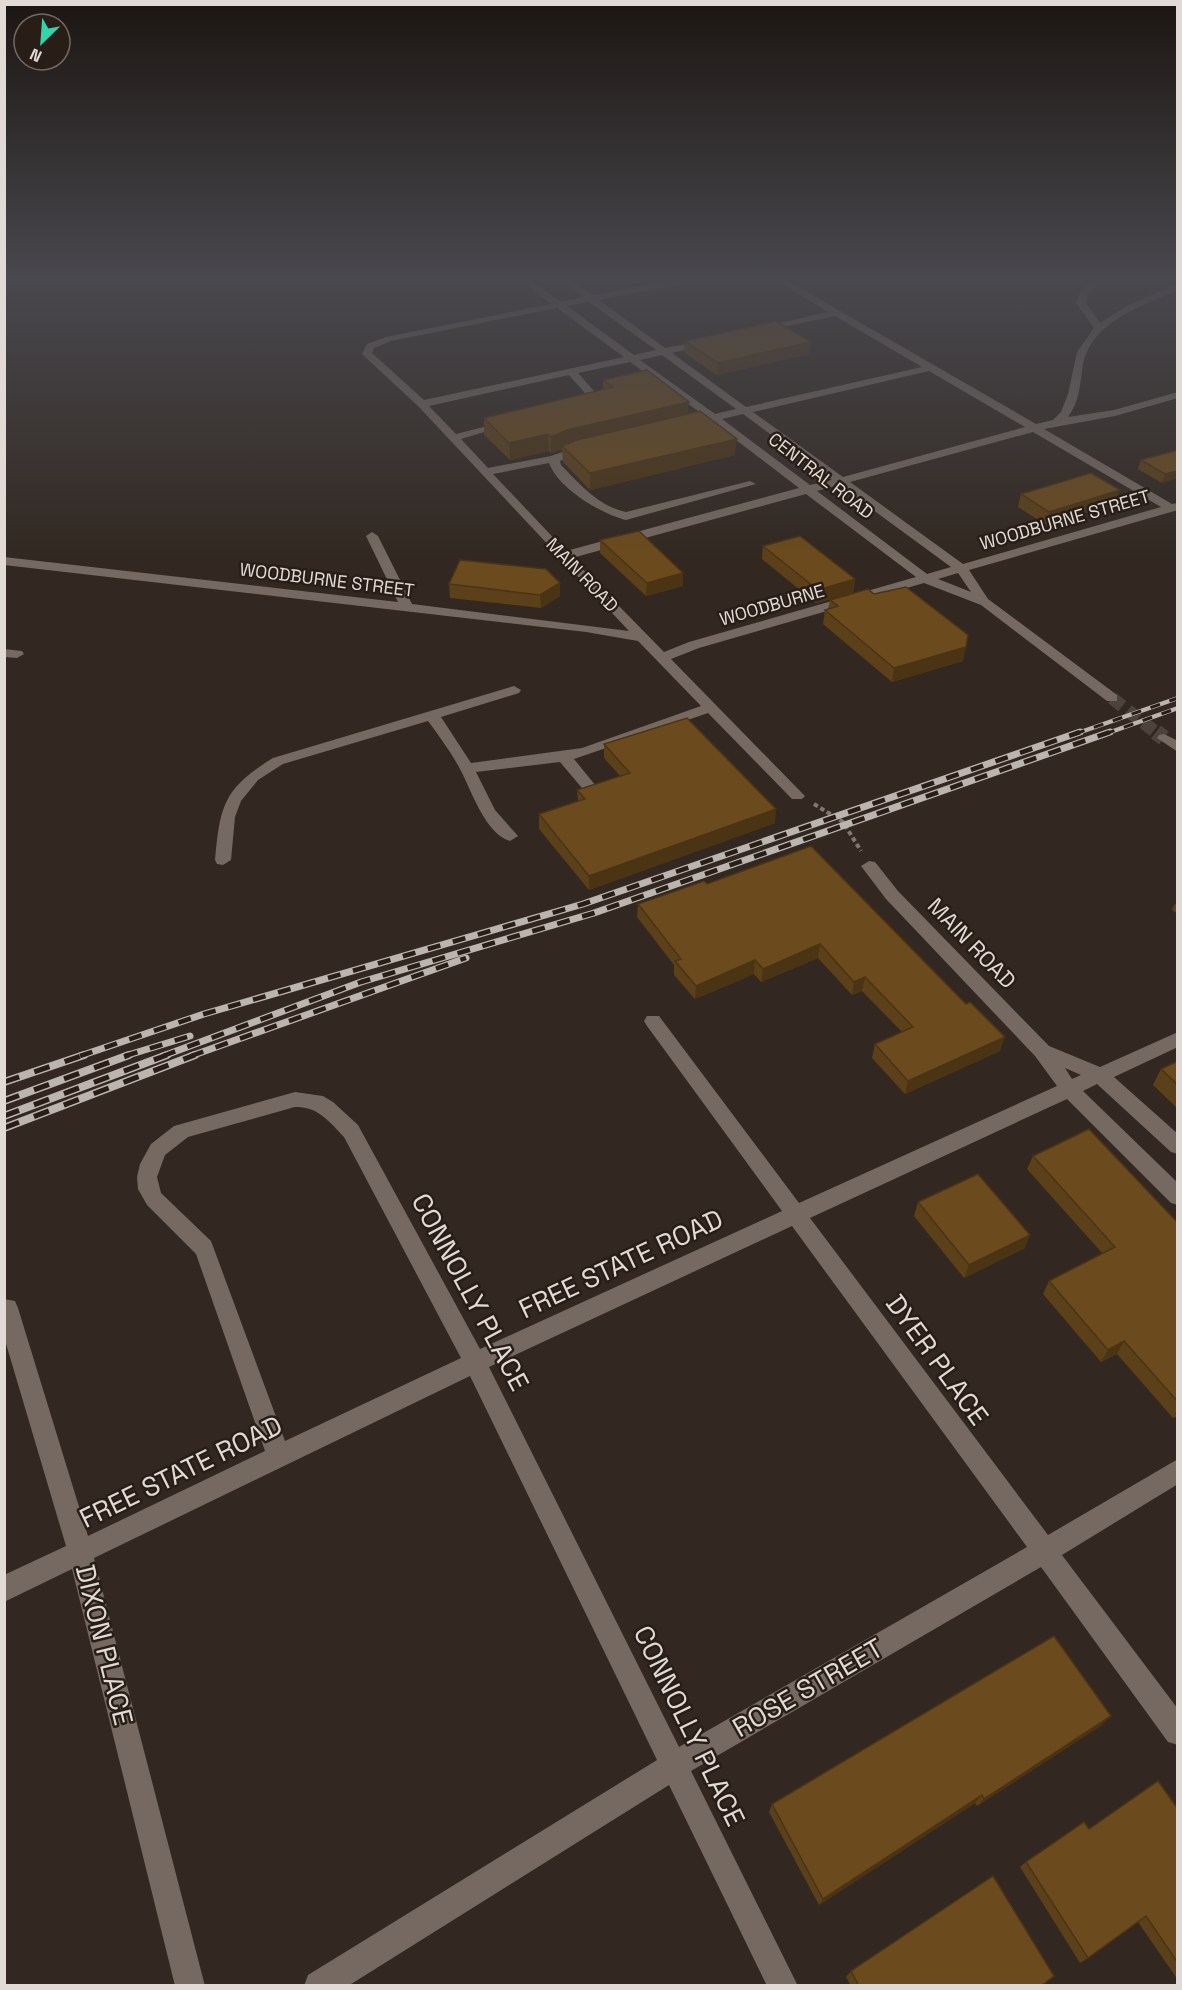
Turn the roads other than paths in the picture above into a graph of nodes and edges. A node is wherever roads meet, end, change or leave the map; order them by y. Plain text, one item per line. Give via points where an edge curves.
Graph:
1 (389, 374) edge
2 (563, 374) edge
3 (574, 374) edge
4 (654, 374) edge
5 (693, 374) edge
6 (904, 374) edge
7 (940, 374) edge
8 (1078, 374) edge
9 (1178, 395) edge
10 (422, 404) junction
11 (561, 408) edge
12 (742, 410) junction
13 (714, 418) junction
14 (516, 419) edge
15 (1057, 422) junction
16 (692, 423) edge
17 (1036, 429) junction
18 (454, 438) junction
19 (594, 446) edge
20 (554, 459) junction
21 (485, 472) junction
22 (841, 481) junction
23 (750, 484) dead end
24 (808, 490) junction
25 (1170, 508) edge
26 (1178, 520) edge
27 (372, 536) dead end
28 (563, 556) junction
29 (4, 561) edge
30 (962, 569) junction
31 (926, 579) junction
32 (985, 603) junction
33 (407, 608) junction
34 (644, 638) junction
35 (663, 657) junction
36 (514, 690) dead end
37 (1112, 698) tunnel mouth
38 (711, 707) junction
39 (432, 715) junction
40 (1164, 738) tunnel mouth
41 (1178, 748) edge
42 (564, 757) junction
43 (467, 768) junction
44 (592, 792) edge
45 (797, 796) road end
46 (510, 836) dead end
47 (222, 860) dead end
48 (869, 866) road end
49 (653, 1021) dead end
50 (1178, 1039) edge
51 (1042, 1051) junction
52 (1098, 1074) junction
53 (1069, 1089) junction
54 (1178, 1146) edge
55 (1178, 1197) edge
56 (795, 1215) junction
57 (7, 1308) dead end
58 (475, 1362) junction
59 (279, 1456) junction
60 (1178, 1470) edge
61 (80, 1551) junction
62 (1043, 1552) junction
63 (4, 1589) edge
64 (1178, 1732) edge
65 (675, 1765) junction
66 (190, 1986) edge
67 (319, 1986) edge
68 (783, 1986) edge

1 - 10 street, MAIN ROAD
2 - 10 street
3 - 11 street via 589,391 590,398
4 - 13 street, CENTRAL ROAD
5 - 12 street, CENTRAL ROAD
6 - 12 street
7 - 17 street
8 - 15 street via 1072,406
9 - 15 street via 1115,413
10 - 18 street, MAIN ROAD
12 - 13 street
12 - 22 street, CENTRAL ROAD
13 - 16 street
13 - 24 street, CENTRAL ROAD
14 - 18 street
15 - 17 street
17 - 22 street
17 - 25 street
18 - 21 street, MAIN ROAD
19 - 20 street
20 - 21 street
20 - 23 street via 555,466 601,510 626,516
21 - 28 street, MAIN ROAD
22 - 24 street
22 - 30 street, CENTRAL ROAD
24 - 28 street
24 - 31 street, CENTRAL ROAD
25 - 26 street
25 - 30 street, WOODBURNE STREET
27 - 33 street
28 - 34 street, MAIN ROAD
29 - 33 street, WOODBURNE STREET
30 - 31 street, WOODBURNE
30 - 32 street, CENTRAL ROAD
31 - 32 street, CENTRAL ROAD
31 - 35 street, WOODBURNE
32 - 37 street, CENTRAL ROAD
33 - 34 street, WOODBURNE STREET via 586,627
34 - 35 street, MAIN ROAD
35 - 38 street, MAIN ROAD
36 - 39 street
38 - 42 street
38 - 45 street, MAIN ROAD
39 - 43 street
39 - 47 street via 278,761 253,777 234,800 227,817
40 - 41 street
42 - 43 street
42 - 44 street
43 - 46 street via 488,813
48 - 51 street, MAIN ROAD via 892,895
49 - 56 street, DYER PLACE
50 - 52 street, FREE STATE ROAD
51 - 52 street, MAIN ROAD
51 - 53 street, MAIN ROAD
52 - 53 street, FREE STATE ROAD
52 - 54 street, MAIN ROAD
53 - 55 street, MAIN ROAD
53 - 56 street, FREE STATE ROAD
56 - 58 street, FREE STATE ROAD
56 - 62 street, DYER PLACE
57 - 61 street, DIXON PLACE
58 - 59 street, FREE STATE ROAD
58 - 59 street, CONNOLLY PLACE via 351,1131 330,1108 319,1101 293,1100 192,1126 176,1134 150,1164 147,1177 151,1195 201,1244
58 - 65 street, CONNOLLY PLACE
59 - 61 street, FREE STATE ROAD
60 - 62 street, ROSE STREET
61 - 63 street, FREE STATE ROAD
61 - 66 street, DIXON PLACE
62 - 64 street, DYER PLACE
62 - 65 street, ROSE STREET
65 - 67 street, ROSE STREET
65 - 68 street, CONNOLLY PLACE

